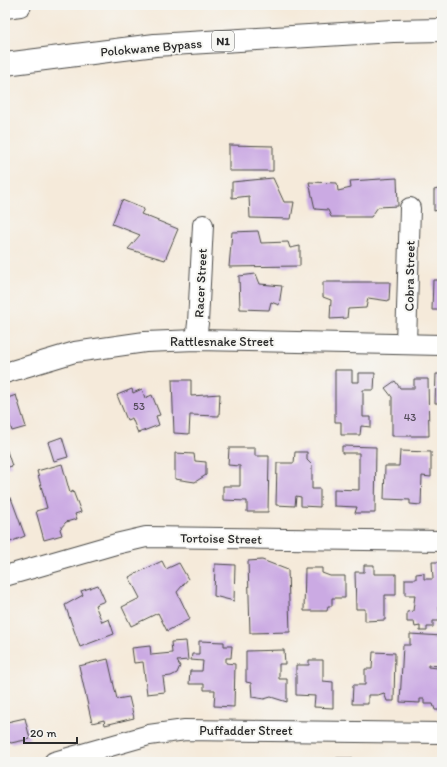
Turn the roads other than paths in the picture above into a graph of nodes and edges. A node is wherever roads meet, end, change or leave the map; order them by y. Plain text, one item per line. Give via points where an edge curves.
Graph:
1 (20, 5) edge
2 (5, 7) edge
3 (442, 30) edge
4 (5, 64) edge
5 (410, 208) dead end
6 (204, 225) dead end
7 (196, 340) junction
8 (406, 343) junction
9 (442, 345) edge
10 (5, 373) edge
11 (442, 541) edge
12 (5, 576) edge
13 (442, 733) edge
14 (54, 762) edge

1 - 2 highway
3 - 4 highway, Polokwane Bypass / N1 via 155,45
5 - 8 street, Cobra Street
6 - 7 street, Racer Street
7 - 8 street, Rattlesnake Street
7 - 10 street, Rattlesnake Street via 145,342 75,352
8 - 9 street, Rattlesnake Street
11 - 12 street, Tortoise Street via 146,538 116,544
13 - 14 street, Puffadder Street via 185,730 149,735

